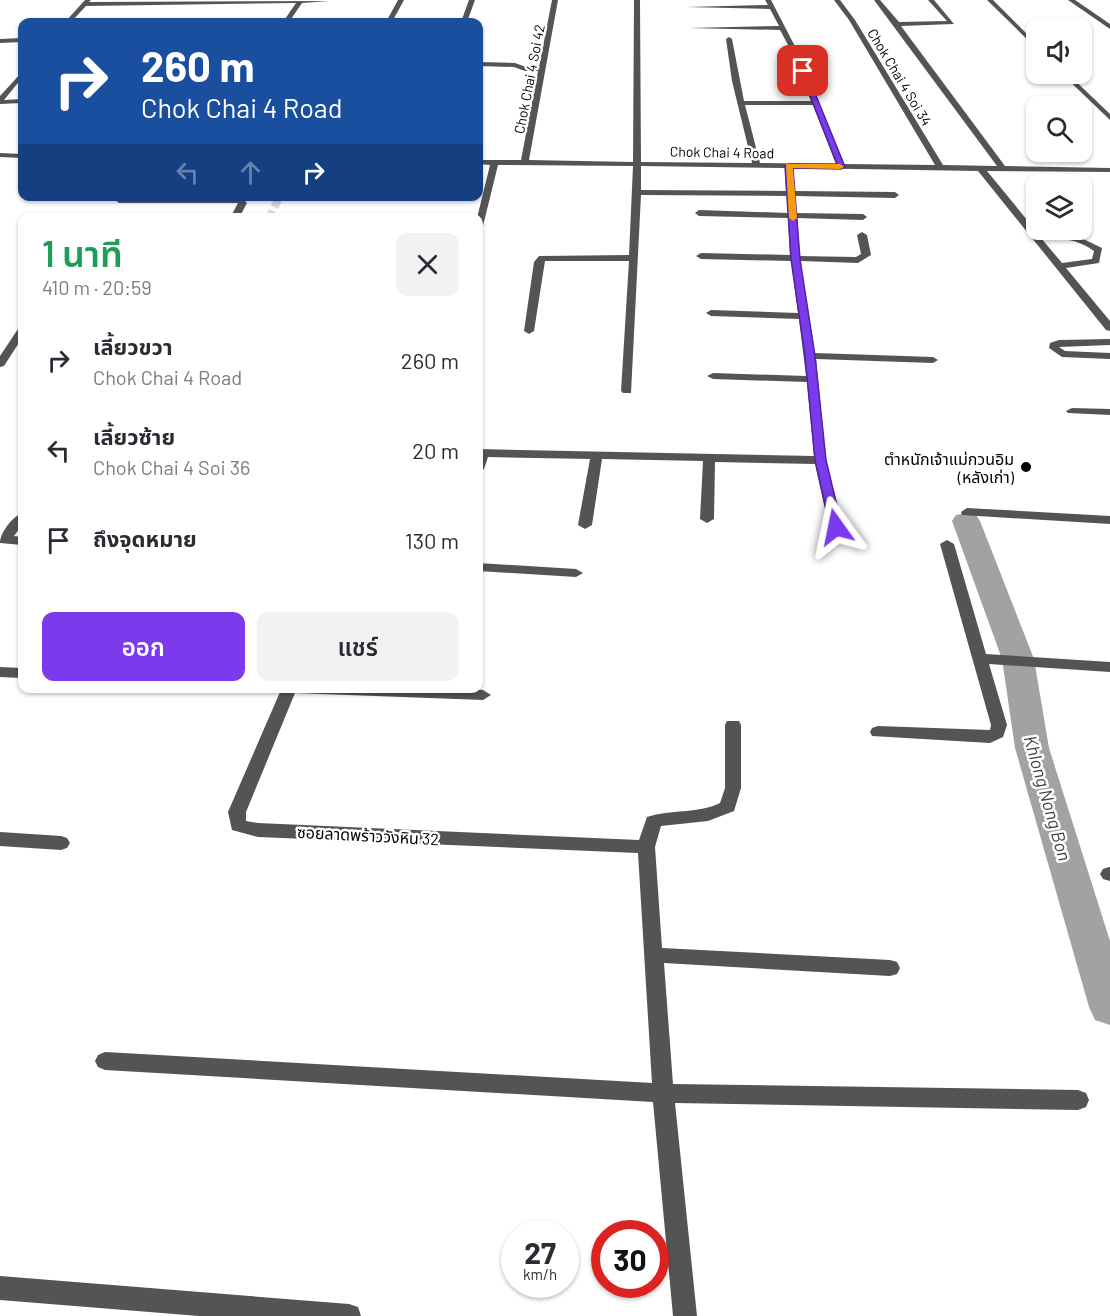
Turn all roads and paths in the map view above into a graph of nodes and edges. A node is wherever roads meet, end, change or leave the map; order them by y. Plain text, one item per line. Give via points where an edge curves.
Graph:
1 (300, 0) edge
2 (401, 0) edge
3 (472, 0) edge
4 (555, 0) edge
5 (637, 0) edge
6 (837, 0) edge
7 (877, 0) edge
8 (931, 0) edge
9 (990, 0) edge
10 (1071, 0) edge
11 (235, 1) edge
12 (326, 1) edge
13 (87, 2) edge
14 (162, 2) edge
15 (770, 3) edge
16 (690, 7) dead end
17 (72, 18) edge
18 (289, 18) edge
19 (391, 18) edge
20 (465, 18) edge
21 (897, 24) junction
22 (1110, 27) edge
23 (691, 28) dead end
24 (782, 28) junction
25 (1026, 36) edge
26 (729, 39) dead end
27 (18, 40) edge
28 (0, 41) edge
29 (483, 64) edge
30 (543, 69) junction
31 (18, 79) edge
32 (1075, 84) edge
33 (0, 101) edge
34 (18, 101) edge
35 (741, 102) junction
36 (815, 103) junction
37 (1110, 118) edge
38 (0, 156) edge
39 (18, 156) edge
40 (483, 162) edge
41 (495, 162) junction
42 (525, 162) junction
43 (638, 164) junction
44 (756, 165) junction
45 (789, 166) junction
46 (841, 167) junction
47 (941, 168) junction
48 (980, 168) junction
49 (1003, 169) junction
50 (1110, 170) edge
51 (637, 192) junction
52 (791, 194) junction
53 (895, 195) dead end
54 (112, 201) edge
55 (102, 213) edge
56 (482, 213) edge
57 (699, 213) dead end
58 (793, 215) junction
59 (863, 217) dead end
60 (1026, 224) edge
61 (862, 235) dead end
62 (1039, 240) edge
63 (1083, 240) edge
64 (701, 256) dead end
65 (634, 258) junction
66 (795, 259) junction
67 (1059, 266) junction
68 (711, 313) dead end
69 (803, 316) junction
70 (1110, 328) edge
71 (529, 331) dead end
72 (18, 337) edge
73 (1110, 342) edge
74 (810, 356) junction
75 (1110, 356) edge
76 (933, 360) dead end
77 (0, 364) edge
78 (713, 376) dead end
79 (812, 379) junction
80 (627, 391) dead end
81 (1071, 411) dead end
82 (1110, 412) edge
83 (483, 453) edge
84 (597, 454) junction
85 (709, 457) junction
86 (820, 460) junction
87 (967, 512) dead end
88 (707, 519) dead end
89 (1110, 520) edge
90 (18, 521) edge
91 (585, 525) dead end
92 (836, 527) dead end
93 (2, 539) edge
94 (18, 541) edge
95 (947, 544) dead end
96 (483, 567) edge
97 (576, 573) dead end
98 (979, 658) junction
99 (1110, 667) edge
100 (0, 672) edge
101 (18, 673) edge
102 (288, 693) edge
103 (419, 693) edge
104 (483, 695) dead end
105 (733, 725) dead end
106 (878, 732) dead end
107 (0, 839) edge
108 (61, 843) dead end
109 (646, 848) junction
110 (654, 955) junction
111 (890, 968) dead end
112 (105, 1061) dead end
113 (663, 1093) junction
114 (1078, 1100) dead end
115 (0, 1288) edge
116 (349, 1316) edge
117 (685, 1316) edge

1 - 11 street
1 - 12 street
1 - 18 street
2 - 19 street
3 - 20 street
4 - 30 street, Chok Chai 4 Soi 42
5 - 43 street
6 - 47 street, Chok Chai 4 Soi 34
7 - 21 street
8 - 21 street via 952,23
9 - 25 street
10 - 22 street
11 - 14 street
13 - 14 street
13 - 17 street
15 - 16 street
15 - 24 street
21 - 49 street
23 - 24 street
24 - 36 street
26 - 35 street
27 - 28 street
29 - 30 street
30 - 42 street, Chok Chai 4 Soi 42
31 - 33 street
32 - 37 street
33 - 34 street
35 - 36 street
35 - 44 street
36 - 46 street
38 - 39 street
40 - 41 street, Chok Chai 4 Road
41 - 42 street, Chok Chai 4 Road
41 - 56 street
42 - 43 street, Chok Chai 4 Road
43 - 44 street, Chok Chai 4 Road
43 - 51 street
44 - 45 street, Chok Chai 4 Road
45 - 46 street, Chok Chai 4 Road
45 - 52 street
46 - 47 street, Chok Chai 4 Road
47 - 48 street, Chok Chai 4 Road
48 - 49 street, Chok Chai 4 Road
48 - 60 street
49 - 50 street, Chok Chai 4 Road
51 - 52 street
51 - 65 street
52 - 53 street
52 - 58 street
54 - 55 street
57 - 58 street
58 - 59 street
58 - 66 street
61 - 66 street via 865,258
62 - 67 street
63 - 67 street via 1099,250 1096,261
64 - 66 street
65 - 71 street via 542,258
65 - 80 street
66 - 69 street
67 - 70 street
68 - 69 street
69 - 74 street
72 - 77 street
73 - 75 street via 1059,343 1054,348 1062,354
74 - 76 street
74 - 79 street
78 - 79 street
79 - 86 street
81 - 82 street
83 - 84 street
84 - 85 street
84 - 91 street
85 - 86 street
85 - 88 street
86 - 92 street
87 - 89 street
90 - 93 street
93 - 94 street
95 - 98 street
96 - 97 street
98 - 99 street
98 - 106 street via 999,725 997,733 990,737
100 - 101 street
102 - 109 street, ซอยลาดพร้าววังหิน 32 via 237,812 238,825 258,830
103 - 104 street
105 - 109 street via 733,788 728,807 713,816 653,822
107 - 108 street
109 - 110 street
110 - 111 street
110 - 113 street
112 - 113 street
113 - 114 street
113 - 117 street
115 - 116 street

